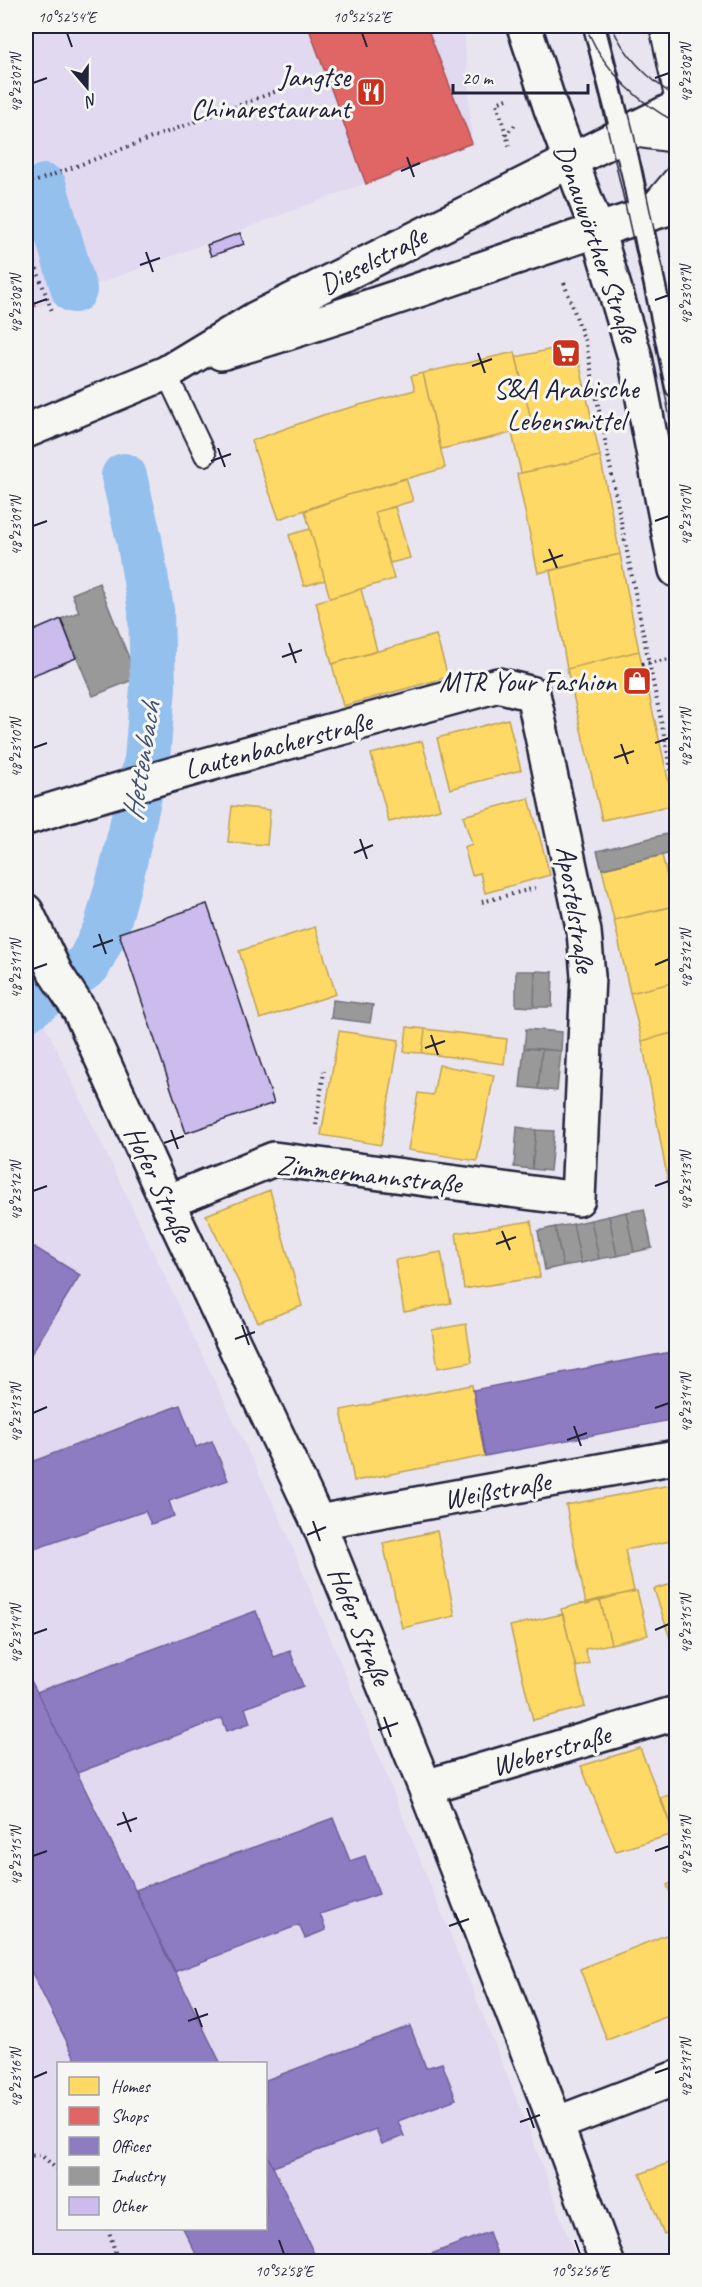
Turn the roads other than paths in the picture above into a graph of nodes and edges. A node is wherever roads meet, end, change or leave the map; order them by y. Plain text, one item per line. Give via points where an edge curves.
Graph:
1 (524, 26) edge
2 (594, 26) edge
3 (660, 26) edge
4 (676, 102) edge
5 (676, 108) edge
6 (623, 135) junction
7 (676, 142) edge
8 (572, 161) junction
9 (676, 175) edge
10 (676, 206) edge
11 (641, 217) junction
12 (597, 230) junction
13 (172, 369) junction
14 (676, 387) edge
15 (26, 431) edge
16 (205, 455) dead end
17 (676, 570) edge
18 (533, 694) joint
19 (26, 818) edge
20 (26, 911) edge
21 (578, 1199) joint
22 (166, 1202) junction
23 (676, 1457) edge
24 (318, 1522) junction
25 (676, 1713) edge
26 (425, 1787) junction
27 (676, 2078) edge
28 (556, 2124) junction
29 (607, 2262) edge

1 - 8 street, Donauwörther Straße
2 - 6 lane
3 - 4 lane
5 - 6 street, Dieselstraße
6 - 7 lane
6 - 8 street, Dieselstraße
6 - 11 lane
8 - 12 street, Donauwörther Straße
8 - 13 street, Dieselstraße via 255,319
9 - 11 lane
10 - 11 street, Dieselstraße
11 - 12 street, Dieselstraße
11 - 14 lane
12 - 13 street, Dieselstraße via 316,326
12 - 17 street, Donauwörther Straße via 635,357
13 - 15 street, Dieselstraße
13 - 16 lane
18 - 19 street, Lautenbacherstraße via 498,685
18 - 21 street, Apostelstraße via 584,932 588,976
20 - 22 street, Hofer Straße via 56,974 80,1011
21 - 22 street, Zimmermannstraße via 274,1159
22 - 24 street, Hofer Straße
23 - 24 street, Weißstraße
24 - 26 street, Hofer Straße
25 - 26 street, Weberstraße
26 - 28 street, Hofer Straße
27 - 28 street
28 - 29 street, Hofer Straße

